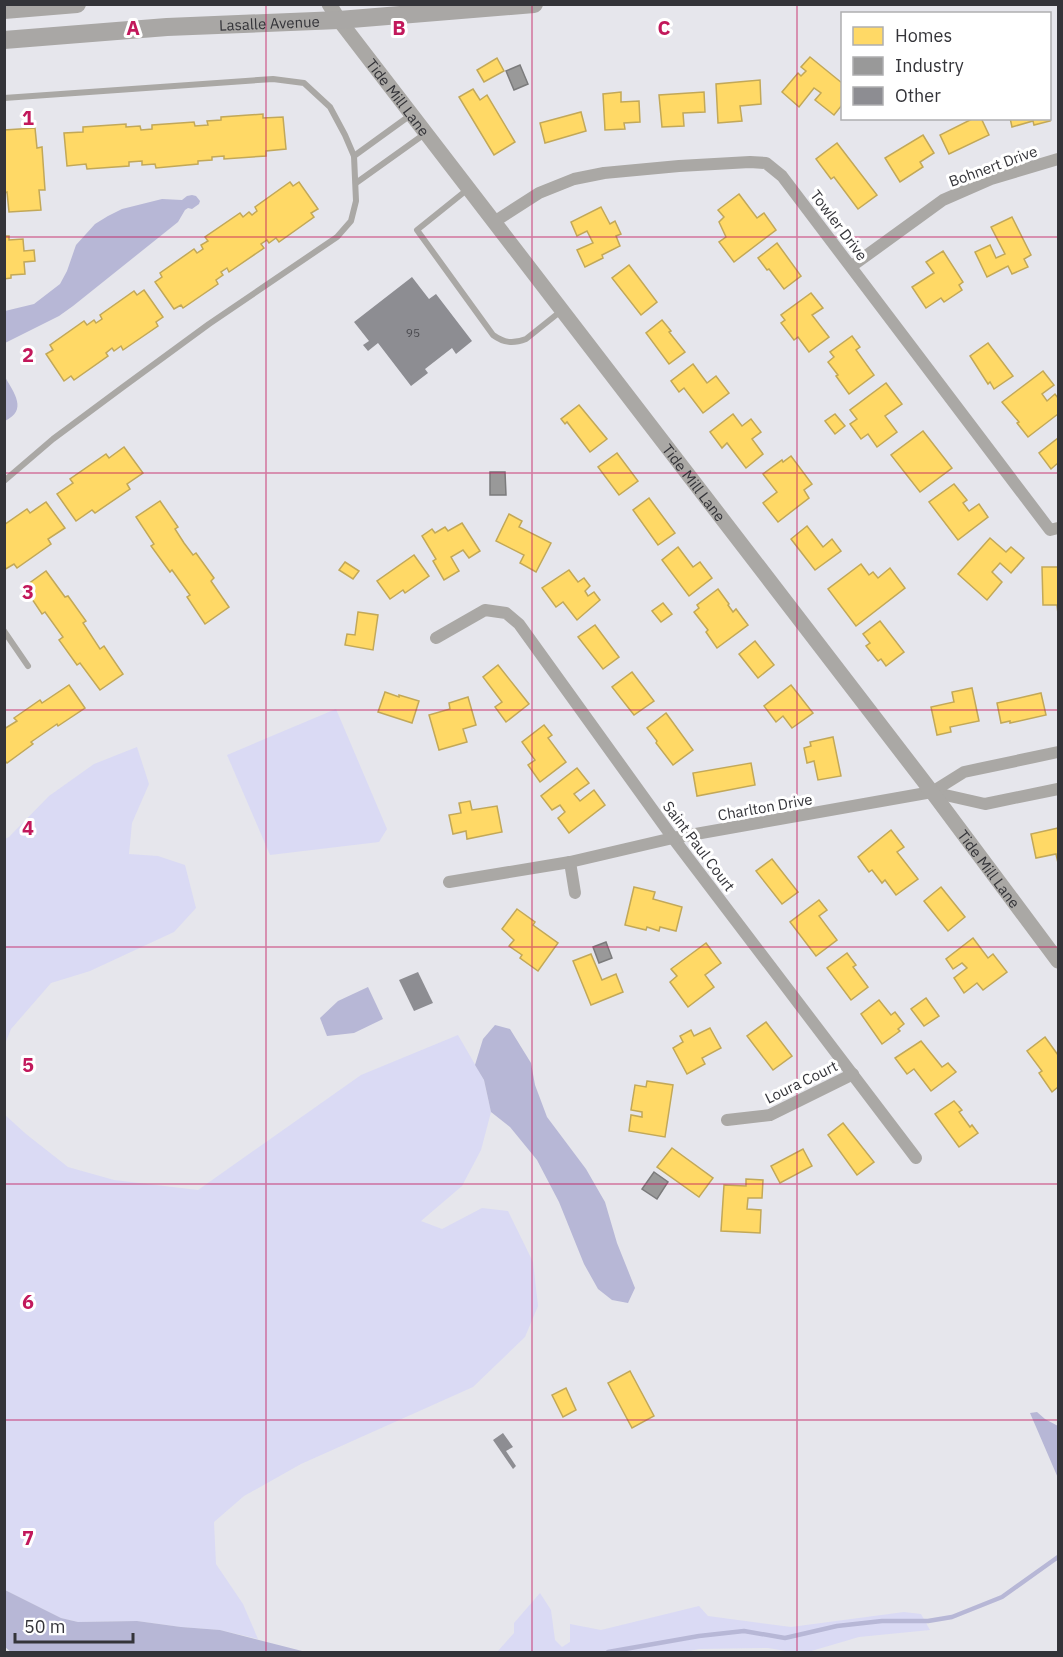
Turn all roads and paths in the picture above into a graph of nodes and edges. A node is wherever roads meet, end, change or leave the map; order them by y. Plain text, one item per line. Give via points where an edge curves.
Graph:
1 (77, 4) edge
2 (329, 4) edge
3 (534, 4) edge
4 (4, 10) edge
5 (339, 20) junction
6 (4, 40) edge
7 (4, 98) edge
8 (412, 114) junction
9 (426, 133) junction
10 (354, 156) junction
11 (1059, 159) edge
12 (356, 183) junction
13 (469, 189) junction
14 (494, 222) junction
15 (852, 266) junction
16 (561, 310) junction
17 (4, 481) edge
18 (1059, 528) edge
19 (4, 631) edge
20 (436, 638) dead end
21 (28, 666) dead end
22 (1059, 752) edge
23 (1059, 789) edge
24 (932, 792) junction
25 (673, 838) junction
26 (570, 862) junction
27 (449, 882) dead end
28 (575, 893) dead end
29 (1059, 961) edge
30 (853, 1074) junction
31 (727, 1120) dead end
32 (916, 1158) dead end

1 - 4 main road
2 - 5 street, Tide Mill Lane
3 - 5 main road, Lasalle Avenue
5 - 6 main road, Lasalle Avenue via 167,27
5 - 8 street, Tide Mill Lane
7 - 10 lane via 273,79 304,83 330,107
8 - 9 street, Tide Mill Lane
8 - 10 lane
9 - 12 lane
9 - 13 street, Tide Mill Lane
10 - 12 lane
11 - 15 street, Bohnert Drive via 991,179 943,200
12 - 17 lane via 351,220 337,237 132,380 52,439
13 - 14 street, Tide Mill Lane
13 - 16 lane via 417,230 493,335 505,342 521,341
14 - 15 street, Towler Drive via 539,193 574,179 679,166 766,163 782,176
14 - 16 street, Tide Mill Lane
15 - 18 street, Towler Drive via 1050,530
16 - 24 street, Tide Mill Lane
19 - 21 lane
20 - 25 street, Saint Paul Court via 484,610 506,613 519,624
22 - 24 street, Charlton Drive via 964,772
23 - 24 street, Charlton Drive via 985,804
24 - 25 street, Charlton Drive
24 - 29 street, Tide Mill Lane
25 - 26 street, Charlton Drive
25 - 30 street, Saint Paul Court
26 - 27 street, Charlton Drive
26 - 28 street
30 - 31 street, Loura Court via 770,1115
30 - 32 street, Saint Paul Court

